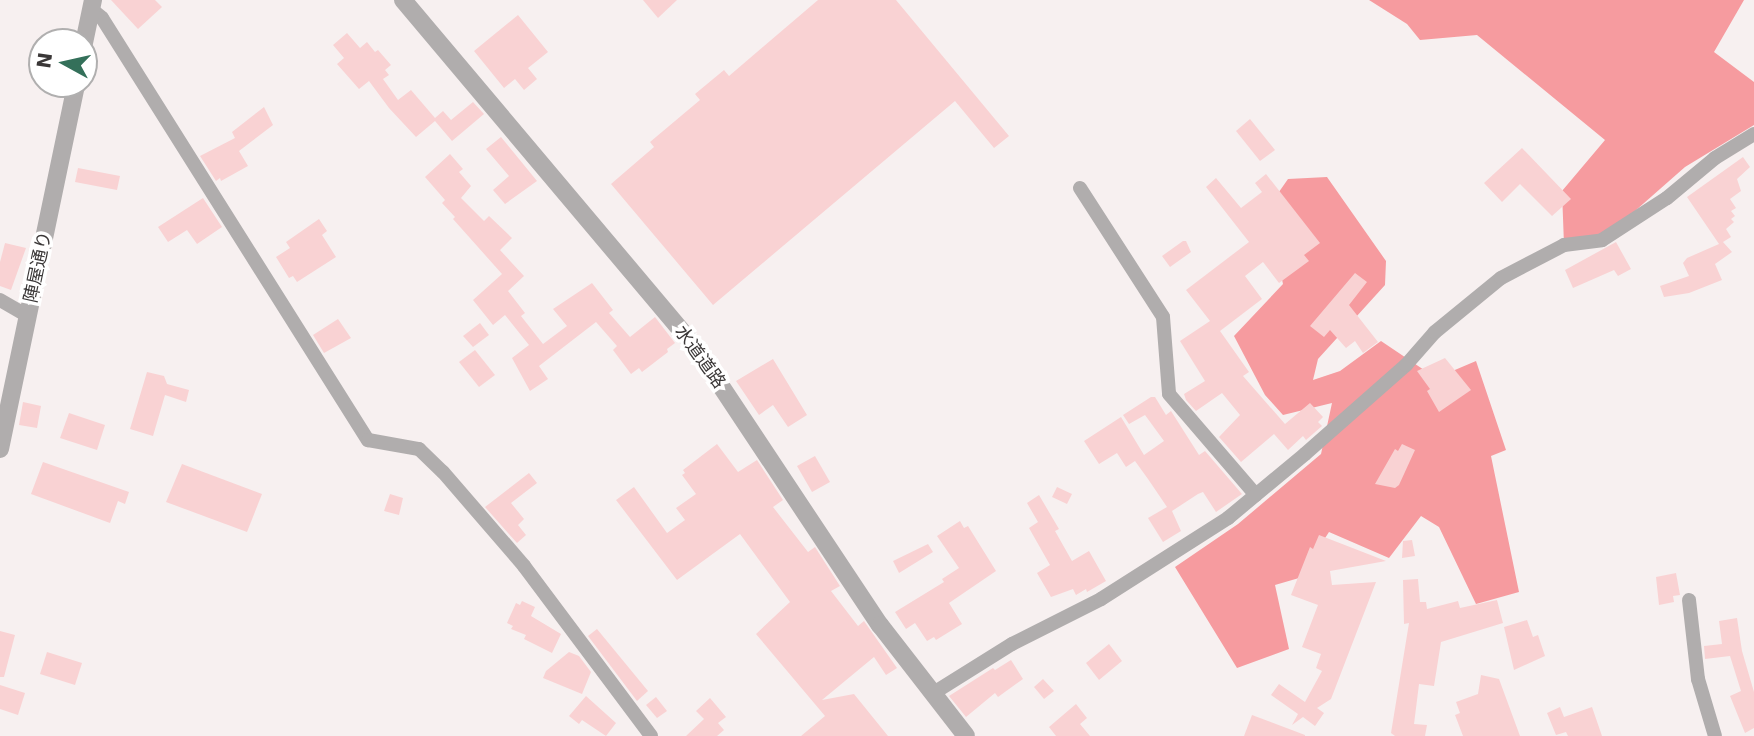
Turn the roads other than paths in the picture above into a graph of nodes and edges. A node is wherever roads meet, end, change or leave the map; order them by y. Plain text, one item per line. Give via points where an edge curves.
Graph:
1 (403, 0) edge
2 (92, 4) edge
3 (87, 28) edge
4 (73, 98) edge
5 (1754, 134) edge
6 (1080, 188) dead end
7 (0, 300) edge
8 (27, 316) junction
9 (0, 449) edge
10 (1256, 495) junction
11 (1689, 600) dead end
12 (932, 694) junction
13 (651, 736) edge
14 (966, 736) edge
15 (1715, 736) edge

1 - 12 street, 水道道路 via 693,344 880,625
2 - 3 street
2 - 13 street via 368,440 419,449 443,472 524,566
4 - 8 street, 陣屋通り
5 - 10 street via 1602,240 1564,245 1500,278
6 - 10 street via 1163,317 1169,394
7 - 8 street
8 - 9 street, 陣屋通り
10 - 12 street via 1228,518 1101,598 1012,644
11 - 15 street via 1698,679
12 - 14 street, 水道道路

